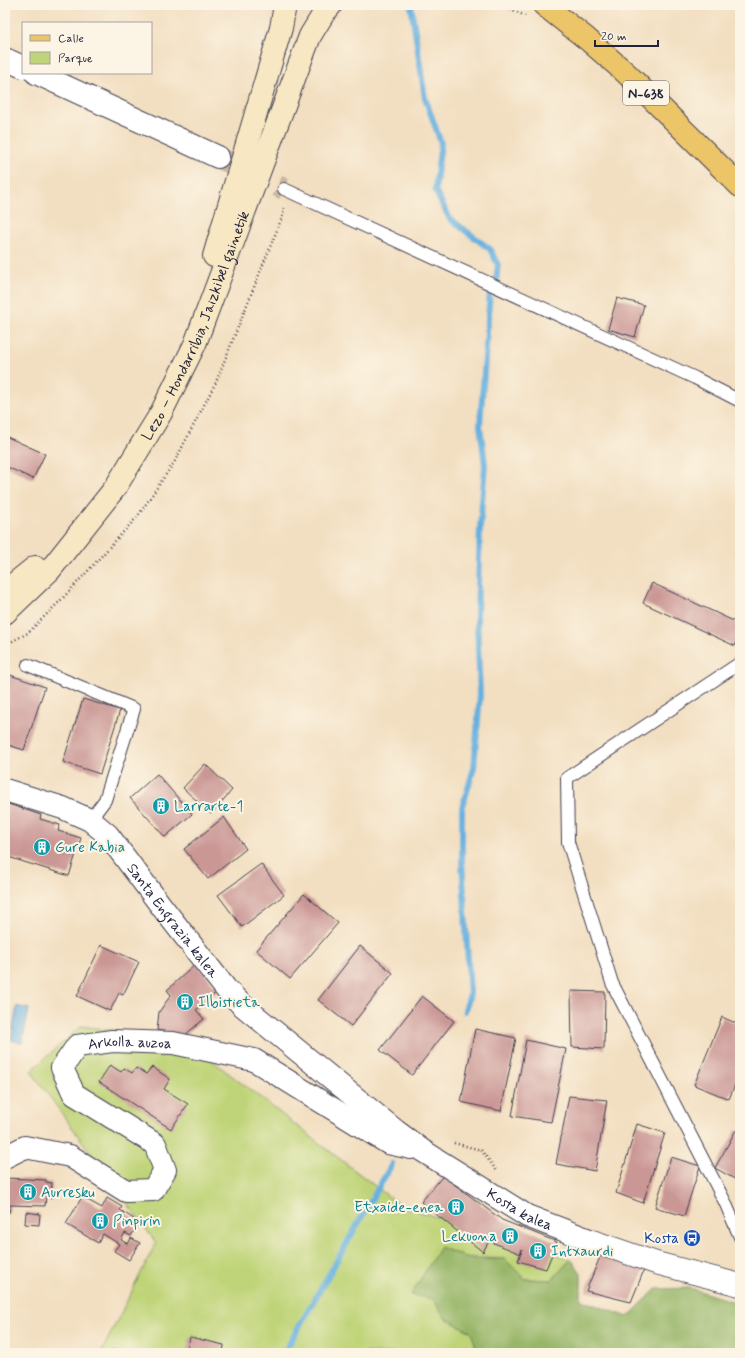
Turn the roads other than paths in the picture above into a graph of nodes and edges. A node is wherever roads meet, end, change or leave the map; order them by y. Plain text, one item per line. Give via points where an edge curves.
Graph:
1 (285, 5) edge
2 (330, 5) edge
3 (544, 6) edge
4 (5, 59) edge
5 (22, 67) edge
6 (38, 74) edge
7 (218, 157) tunnel mouth
8 (740, 186) edge
9 (284, 189) tunnel mouth
10 (740, 401) edge
11 (5, 591) edge
12 (5, 613) edge
13 (740, 663) edge
14 (28, 664) dead end
15 (5, 790) edge
16 (90, 820) junction
17 (424, 1150) junction
18 (5, 1157) edge
19 (740, 1237) edge
20 (740, 1285) edge

1 - 11 main road, Lezo – Hondarribia, Jaizkibel gainetik via 281,28 206,281 184,340 153,407 105,482 46,556
2 - 12 main road, Lezo – Hondarribia, Jaizkibel gainetik via 310,36 195,344 161,413 110,494 50,570
3 - 8 main road, N-638 via 626,73
4 - 5 street
6 - 7 street
9 - 10 lane
13 - 19 lane via 567,778 568,842 612,983 725,1202
14 - 16 lane via 134,709 105,800
15 - 16 street, Santa Engrazia kalea via 63,808
16 - 17 street, Santa Engrazia kalea via 108,835 226,989 242,1005 396,1131
17 - 18 street, Arkolla auzoa via 388,1143 254,1060 173,1043 112,1041 77,1046 62,1068 74,1094 155,1144 165,1170 153,1190 126,1191 70,1156 25,1147
17 - 20 street, Kosta kalea via 527,1216 656,1263

